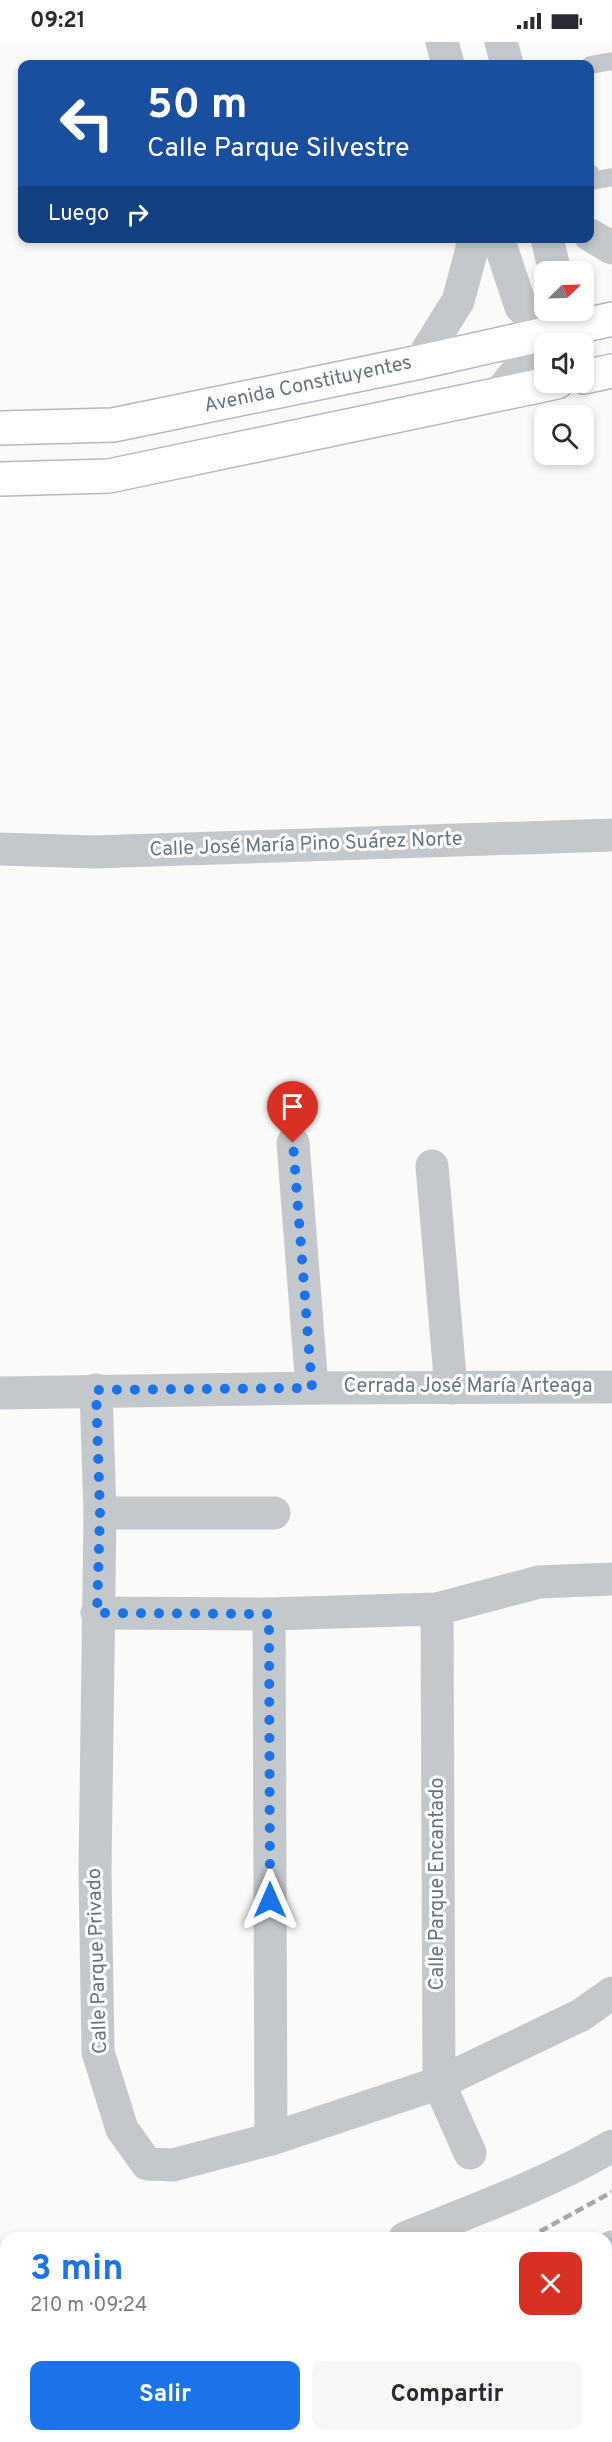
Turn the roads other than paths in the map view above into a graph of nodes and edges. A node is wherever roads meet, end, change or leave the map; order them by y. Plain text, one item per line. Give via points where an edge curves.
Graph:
1 (442, 42) edge
2 (501, 42) edge
3 (447, 60) edge
4 (506, 60) edge
5 (612, 61) edge
6 (594, 64) edge
7 (612, 177) edge
8 (594, 181) edge
9 (594, 237) edge
10 (472, 243) edge
11 (500, 243) edge
12 (548, 243) edge
13 (612, 248) edge
14 (552, 261) edge
15 (612, 319) edge
16 (555, 329) edge
17 (420, 363) junction
18 (534, 387) edge
19 (498, 395) junction
20 (0, 428) edge
21 (0, 479) edge
22 (612, 835) edge
23 (0, 849) edge
24 (293, 1143) dead end
25 (432, 1166) dead end
26 (612, 1387) edge
27 (312, 1388) junction
28 (451, 1388) junction
29 (96, 1390) junction
30 (0, 1393) edge
31 (100, 1513) junction
32 (274, 1513) dead end
33 (612, 1579) edge
34 (437, 1610) junction
35 (97, 1613) junction
36 (269, 1614) junction
37 (612, 1993) edge
38 (439, 2083) junction
39 (271, 2139) junction
40 (612, 2146) edge
41 (470, 2153) dead end
42 (420, 2232) edge

1 - 3 street
2 - 4 street
5 - 6 lane
7 - 8 lane
9 - 13 street
10 - 17 street via 458,301
11 - 16 street via 521,307
12 - 14 street
15 - 16 main road, Avenida Constituyentes
16 - 17 main road, Avenida Constituyentes
16 - 19 street
17 - 20 main road, Avenida Constituyentes via 113,425
18 - 19 main road
19 - 21 main road via 110,476
22 - 23 street, Calle José María Pino Suárez Norte via 93,852
24 - 27 street
25 - 28 street
26 - 28 street, Cerrada José María Arteaga
27 - 28 street, Cerrada José María Arteaga
27 - 29 street, Cerrada José María Arteaga
29 - 30 street, Cerrada José María Arteaga
29 - 31 street, Calle Parque Privado
31 - 32 street
31 - 35 street, Calle Parque Privado
33 - 34 street via 539,1582
34 - 36 street
34 - 38 street, Calle Parque Encantado
35 - 36 street
35 - 39 street, Calle Parque Privado via 98,2052 119,2120 147,2164 173,2164
36 - 39 street
37 - 38 street, Calle Parque Privado via 580,2015
38 - 39 street, Calle Parque Privado
38 - 41 street, Calle Parque Encantado
40 - 42 street via 500,2200

